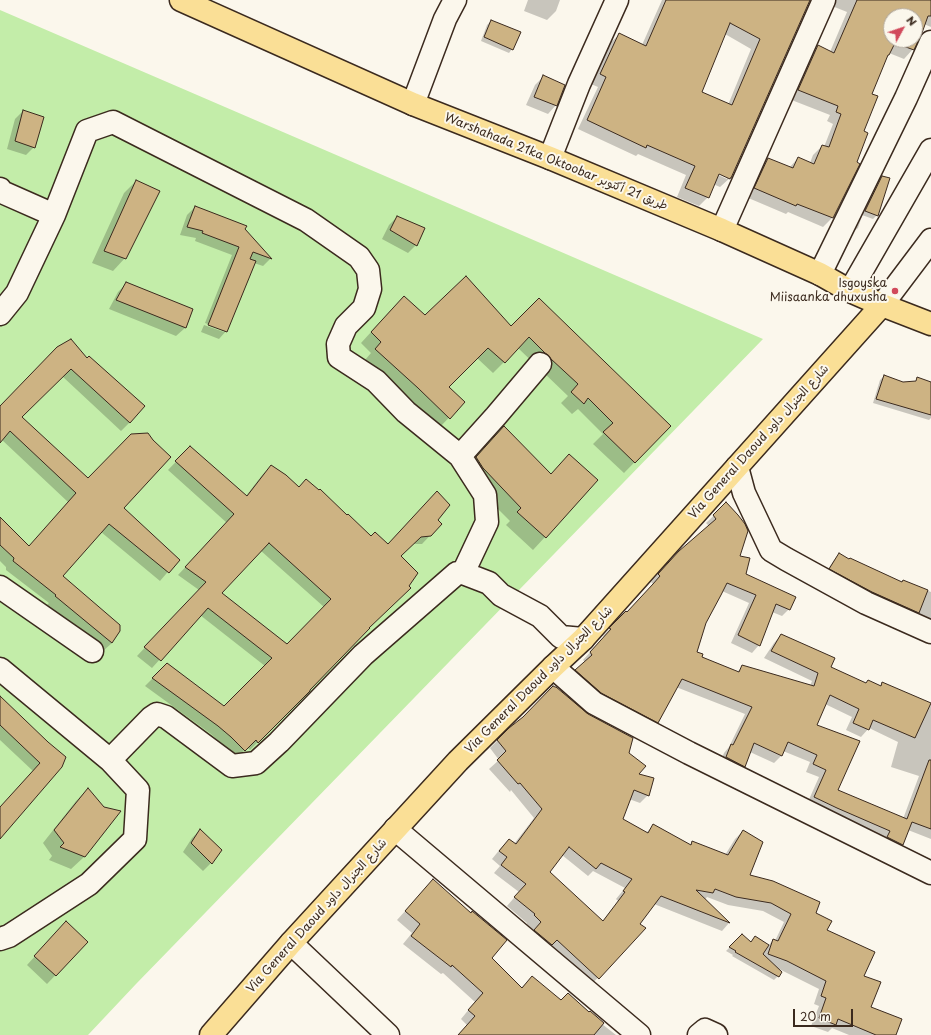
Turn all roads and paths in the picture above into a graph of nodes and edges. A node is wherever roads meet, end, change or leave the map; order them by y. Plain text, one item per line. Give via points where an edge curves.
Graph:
1 (455, 0) edge
2 (617, 0) edge
3 (824, 0) edge
4 (195, 3) edge
5 (931, 42) edge
6 (413, 104) junction
7 (931, 150) edge
8 (550, 158) junction
9 (0, 190) edge
10 (54, 215) junction
11 (722, 230) junction
12 (931, 240) edge
13 (820, 274) junction
14 (850, 291) junction
15 (882, 305) junction
16 (0, 314) edge
17 (931, 324) edge
18 (540, 364) dead end
19 (460, 456) junction
20 (737, 467) junction
21 (463, 573) junction
22 (0, 587) edge
23 (931, 632) edge
24 (583, 639) junction
25 (92, 651) dead end
26 (553, 667) junction
27 (0, 669) edge
28 (110, 760) junction
29 (395, 829) junction
30 (931, 873) edge
31 (0, 939) edge
32 (291, 944) junction
33 (211, 1035) edge
34 (388, 1035) edge
35 (639, 1035) edge
36 (700, 1035) edge
37 (716, 1035) edge

1 - 6 street via 445,19
2 - 8 street
3 - 11 street
4 - 6 main road, Warshahada 21ka Oktoobar طريق 21 أكتوبر
5 - 13 street
6 - 8 main road, Warshahada 21ka Oktoobar طريق 21 أكتوبر
7 - 14 street
8 - 11 main road, Warshahada 21ka Oktoobar طريق 21 أكتوبر
9 - 10 street
10 - 16 street via 17,293
10 - 19 street via 87,131 113,122 306,220 359,257 368,270 370,289 364,308 346,326 338,344 339,357 376,381 406,412
11 - 13 main road, Warshahada 21ka Oktoobar طريق 21 أكتوبر
12 - 15 street
13 - 14 main road, Warshahada 21ka Oktoobar طريق 21 أكتوبر
14 - 15 main road, Warshahada 21ka Oktoobar طريق 21 أكتوبر
15 - 17 main road, Warshahada 21ka Oktoobar طريق 21 أكتوبر
15 - 20 main road, Via General Daoud شارع الجنرال داود
18 - 19 street
19 - 21 street via 485,495 487,522
20 - 23 street via 744,493 771,550 866,603
20 - 24 main road, Via General Daoud شارع الجنرال داود
21 - 24 street via 490,583 501,596 540,616 561,637
21 - 28 street via 457,573 364,656 256,763 232,766 166,717 157,714
22 - 25 street
24 - 26 main road, Via General Daoud شارع الجنرال داود
26 - 29 main road, Via General Daoud شارع الجنرال داود via 458,761
26 - 30 street via 594,703
27 - 28 street
28 - 31 street via 138,790 135,839 89,884
29 - 32 main road, Via General Daoud شارع الجنرال داود
29 - 35 street
32 - 33 main road, Via General Daoud شارع الجنرال داود
32 - 34 street
36 - 37 street via 705,1030

